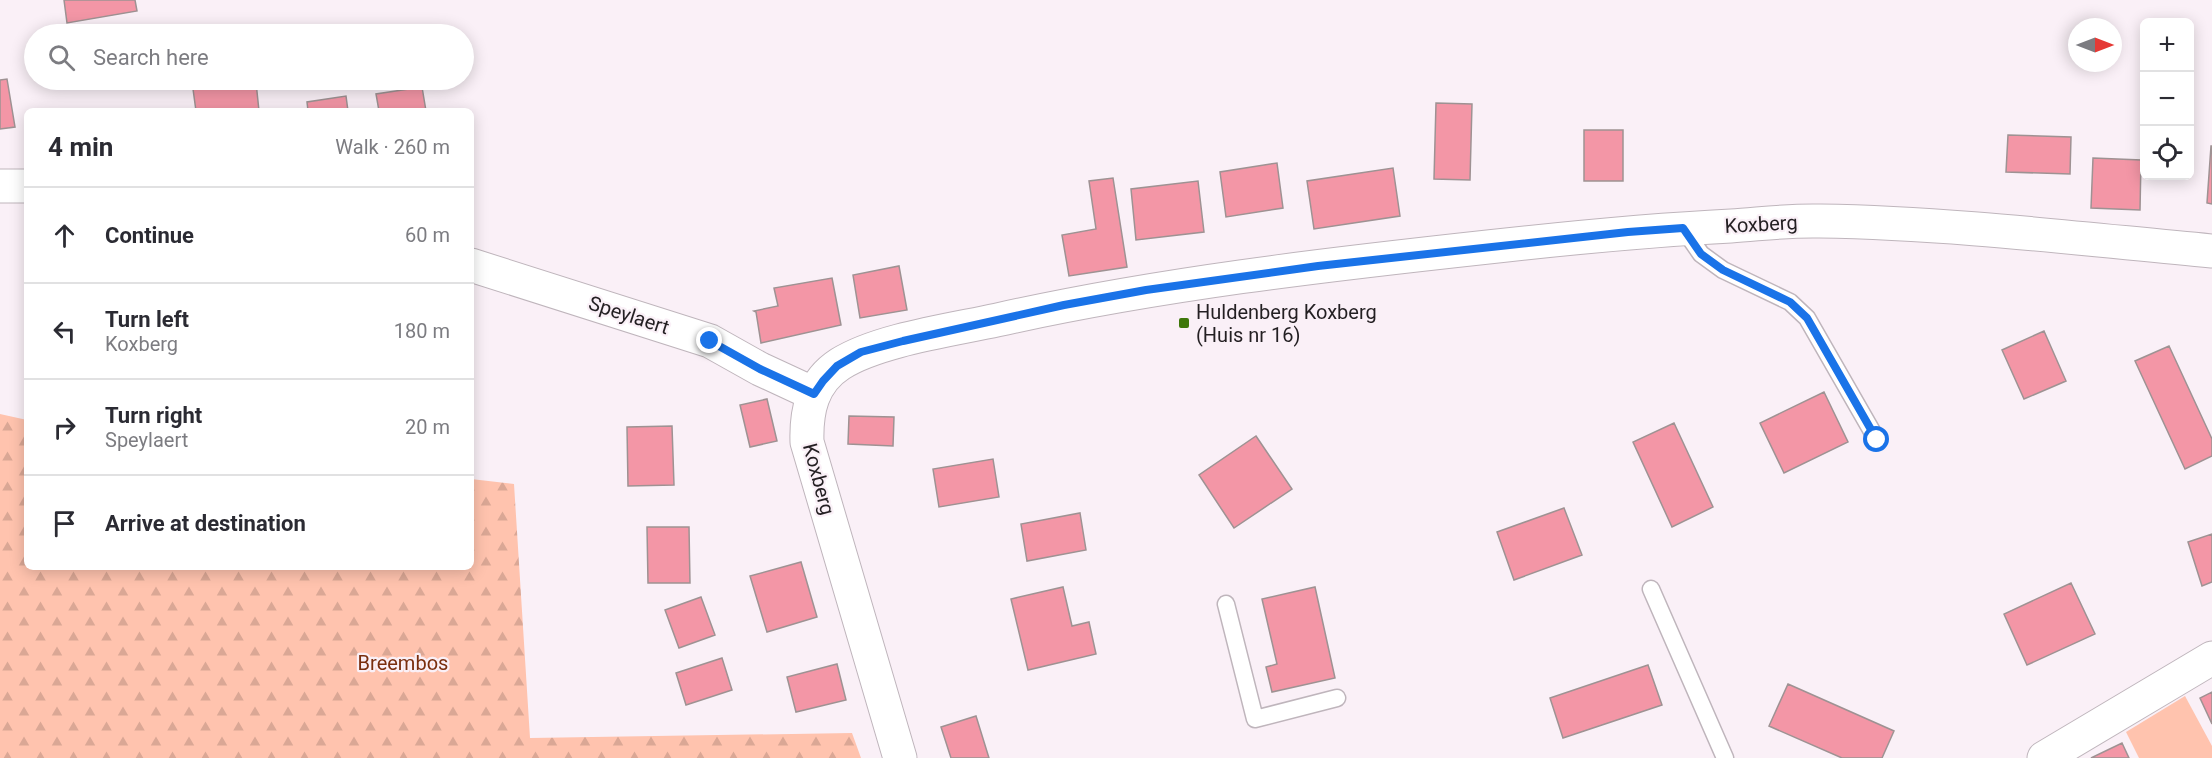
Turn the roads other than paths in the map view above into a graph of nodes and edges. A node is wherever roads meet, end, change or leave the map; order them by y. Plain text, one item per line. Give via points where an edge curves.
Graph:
1 (0, 186) edge
2 (24, 186) edge
3 (1683, 228) junction
4 (2212, 251) edge
5 (474, 266) edge
6 (814, 394) junction
7 (1877, 440) dead end
8 (1651, 589) dead end
9 (1226, 604) dead end
10 (2212, 658) edge
11 (1337, 698) dead end
12 (900, 758) edge
13 (1725, 758) edge
14 (2044, 758) edge

1 - 2 street
3 - 4 street, Koxberg via 1818,220 1984,230
3 - 6 street, Koxberg via 1318,266 1064,305 861,352 837,366
3 - 7 lane via 1701,254 1723,270 1790,302 1807,318
5 - 6 street, Speylaert via 710,341
6 - 12 street, Koxberg via 807,415 807,442
8 - 13 lane
9 - 11 lane via 1255,719
10 - 14 street

